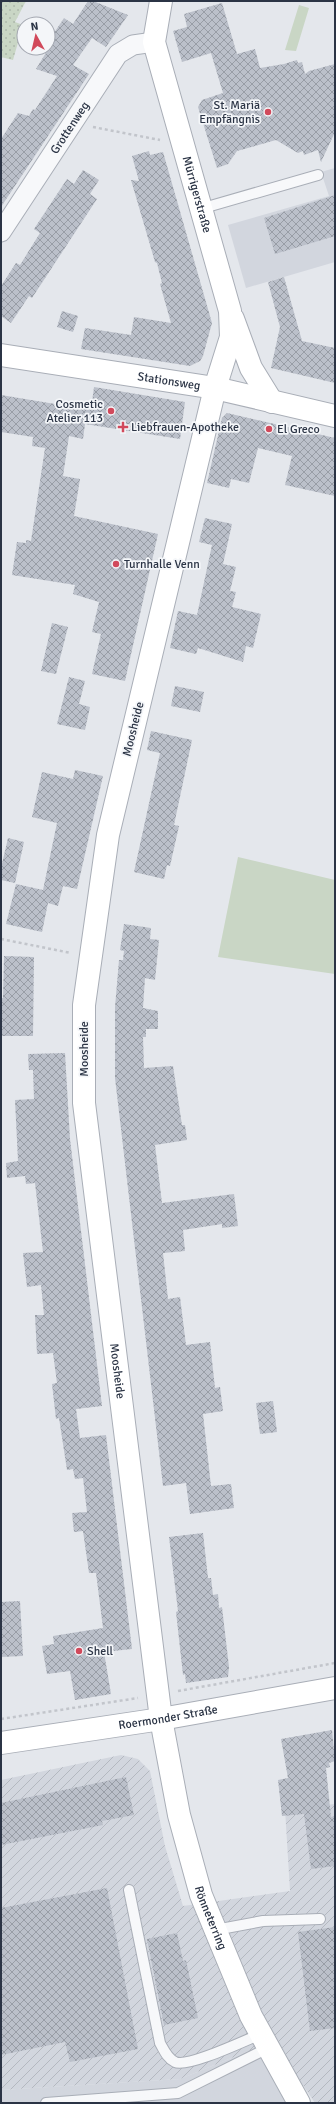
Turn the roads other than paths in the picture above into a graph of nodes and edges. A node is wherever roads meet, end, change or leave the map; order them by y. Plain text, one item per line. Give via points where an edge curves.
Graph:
1 (161, 1) edge
2 (154, 42) junction
3 (318, 175) dead end
4 (200, 209) junction
5 (1, 232) edge
6 (230, 311) junction
7 (1, 355) edge
8 (215, 388) junction
9 (272, 402) junction
10 (335, 416) edge
11 (335, 1688) edge
12 (161, 1719) junction
13 (1, 1743) edge
14 (129, 1890) dead end
15 (320, 1918) dead end
16 (215, 1930) junction
17 (264, 2041) junction
18 (46, 2103) edge
19 (299, 2103) edge

1 - 2 street, Mürrigerstraße
2 - 4 street, Mürrigerstraße
2 - 5 street, Grottenweg via 133,45 118,54
3 - 4 lane
4 - 6 street, Mürrigerstraße
6 - 8 street, Mürrigerstraße via 231,337
6 - 9 street via 251,368
7 - 8 street, Stationsweg
8 - 9 street, Stationsweg
8 - 12 street, Moosheide via 108,835 84,1005 84,1103
9 - 10 street, Stationsweg
11 - 12 street, Roermonder Straße
12 - 13 street, Roermonder Straße
12 - 16 street, Rönneterring via 179,1815 200,1895
14 - 17 lane via 160,2043 167,2056 176,2063 193,2062
15 - 16 lane via 263,1922
16 - 17 street, Rönneterring
17 - 18 lane via 178,2093
17 - 19 street, Rönneterring

